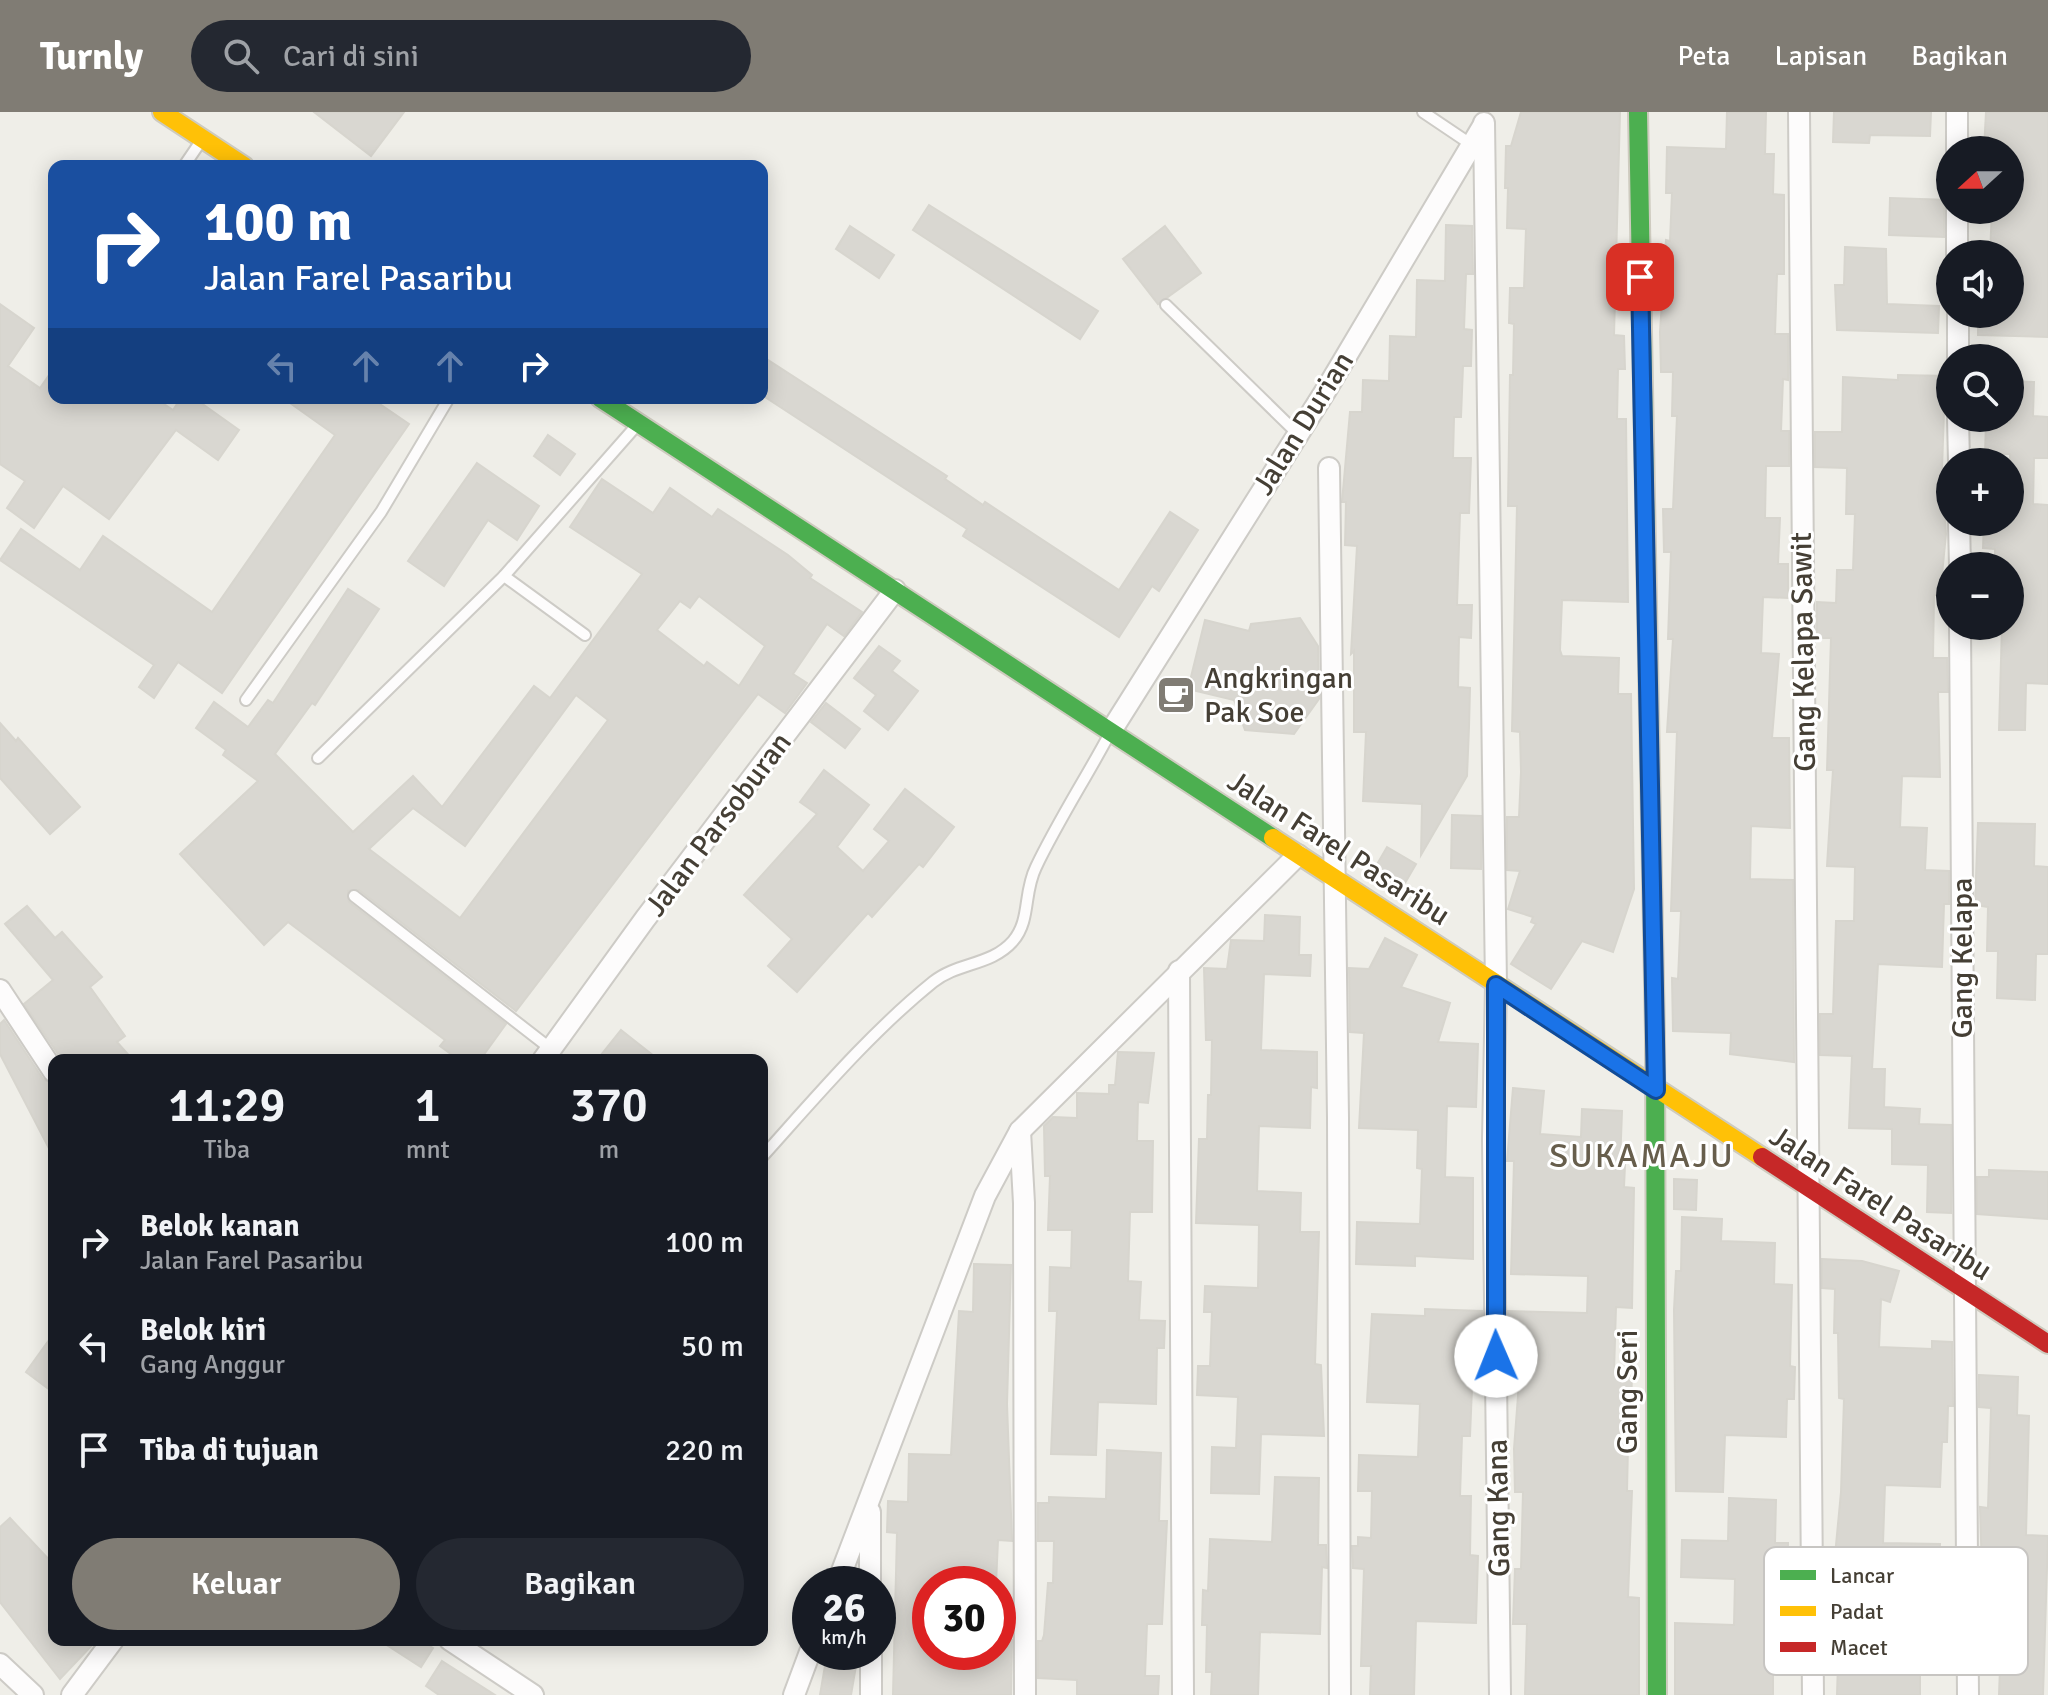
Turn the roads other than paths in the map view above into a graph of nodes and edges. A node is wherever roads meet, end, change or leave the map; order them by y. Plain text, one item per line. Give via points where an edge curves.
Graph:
1 (162, 112) edge
2 (1423, 112) edge
3 (1638, 112) edge
4 (1799, 112) edge
5 (1957, 112) edge
6 (1488, 118) edge
7 (1957, 136) edge
8 (203, 139) junction
9 (1472, 145) junction
10 (188, 160) edge
11 (235, 160) edge
12 (1166, 305) dead end
13 (445, 404) edge
14 (609, 404) edge
15 (638, 424) junction
16 (1298, 434) junction
17 (1329, 468) dead end
18 (504, 576) junction
19 (895, 590) junction
20 (585, 635) dead end
21 (1960, 640) edge
22 (246, 700) dead end
23 (1111, 731) junction
24 (318, 758) dead end
25 (1298, 855) junction
26 (1335, 879) junction
27 (354, 896) dead end
28 (1179, 971) junction
29 (1496, 985) junction
30 (0, 990) edge
31 (546, 1054) edge
32 (548, 1054) edge
33 (48, 1063) edge
34 (1656, 1090) junction
35 (1020, 1131) junction
36 (768, 1151) edge
37 (1811, 1191) junction
38 (1965, 1291) junction
39 (2048, 1344) edge
40 (870, 1498) junction
41 (1812, 1547) edge
42 (1967, 1547) edge
43 (844, 1566) edge
44 (870, 1566) edge
45 (109, 1646) edge
46 (459, 1646) edge
47 (0, 1664) edge
48 (803, 1670) edge
49 (871, 1670) edge
50 (1813, 1675) edge
51 (1968, 1675) edge
52 (33, 1695) edge
53 (72, 1695) edge
54 (533, 1695) edge
55 (794, 1695) edge
56 (871, 1695) edge
57 (1025, 1695) edge
58 (1183, 1695) edge
59 (1340, 1695) edge
60 (1500, 1695) edge
61 (1657, 1695) edge
62 (1813, 1695) edge
63 (1968, 1695) edge

1 - 8 street
2 - 9 lane
3 - 34 street, Gang Seri
4 - 37 street, Gang Kelapa Sawit
5 - 7 street
6 - 9 street, Jalan Durian
6 - 29 street, Gang Kana
8 - 10 lane
8 - 11 street
9 - 16 street, Jalan Durian
12 - 16 lane
13 - 22 lane via 381,512
14 - 15 street, Jalan Farel Pasaribu
15 - 18 lane
15 - 19 street, Jalan Farel Pasaribu
16 - 23 street, Jalan Durian
17 - 26 street
18 - 20 lane
18 - 24 lane
19 - 23 street, Jalan Farel Pasaribu
19 - 32 street, Jalan Parsoburan
21 - 38 street, Gang Kelapa
23 - 25 street, Jalan Farel Pasaribu
23 - 36 lane via 1036,866 1026,891 1024,924 1012,942 985,960 953,968 905,1005
25 - 26 street, Jalan Farel Pasaribu
25 - 28 street
26 - 29 street, Jalan Farel Pasaribu
26 - 59 street
27 - 31 lane
28 - 35 street
28 - 58 street
29 - 34 street, Jalan Farel Pasaribu
29 - 60 street, Gang Kana
30 - 33 street
34 - 37 street, Jalan Farel Pasaribu
34 - 61 street, Gang Seri
35 - 40 street via 985,1196
35 - 57 street
37 - 38 street, Jalan Farel Pasaribu
37 - 41 street, Gang Kelapa Sawit
38 - 39 street, Jalan Farel Pasaribu
38 - 42 street, Gang Kelapa
40 - 43 street
40 - 44 street
45 - 53 street
46 - 54 street
47 - 52 street
48 - 55 street
49 - 56 street
50 - 62 street, Gang Kelapa Sawit
51 - 63 street, Gang Kelapa

